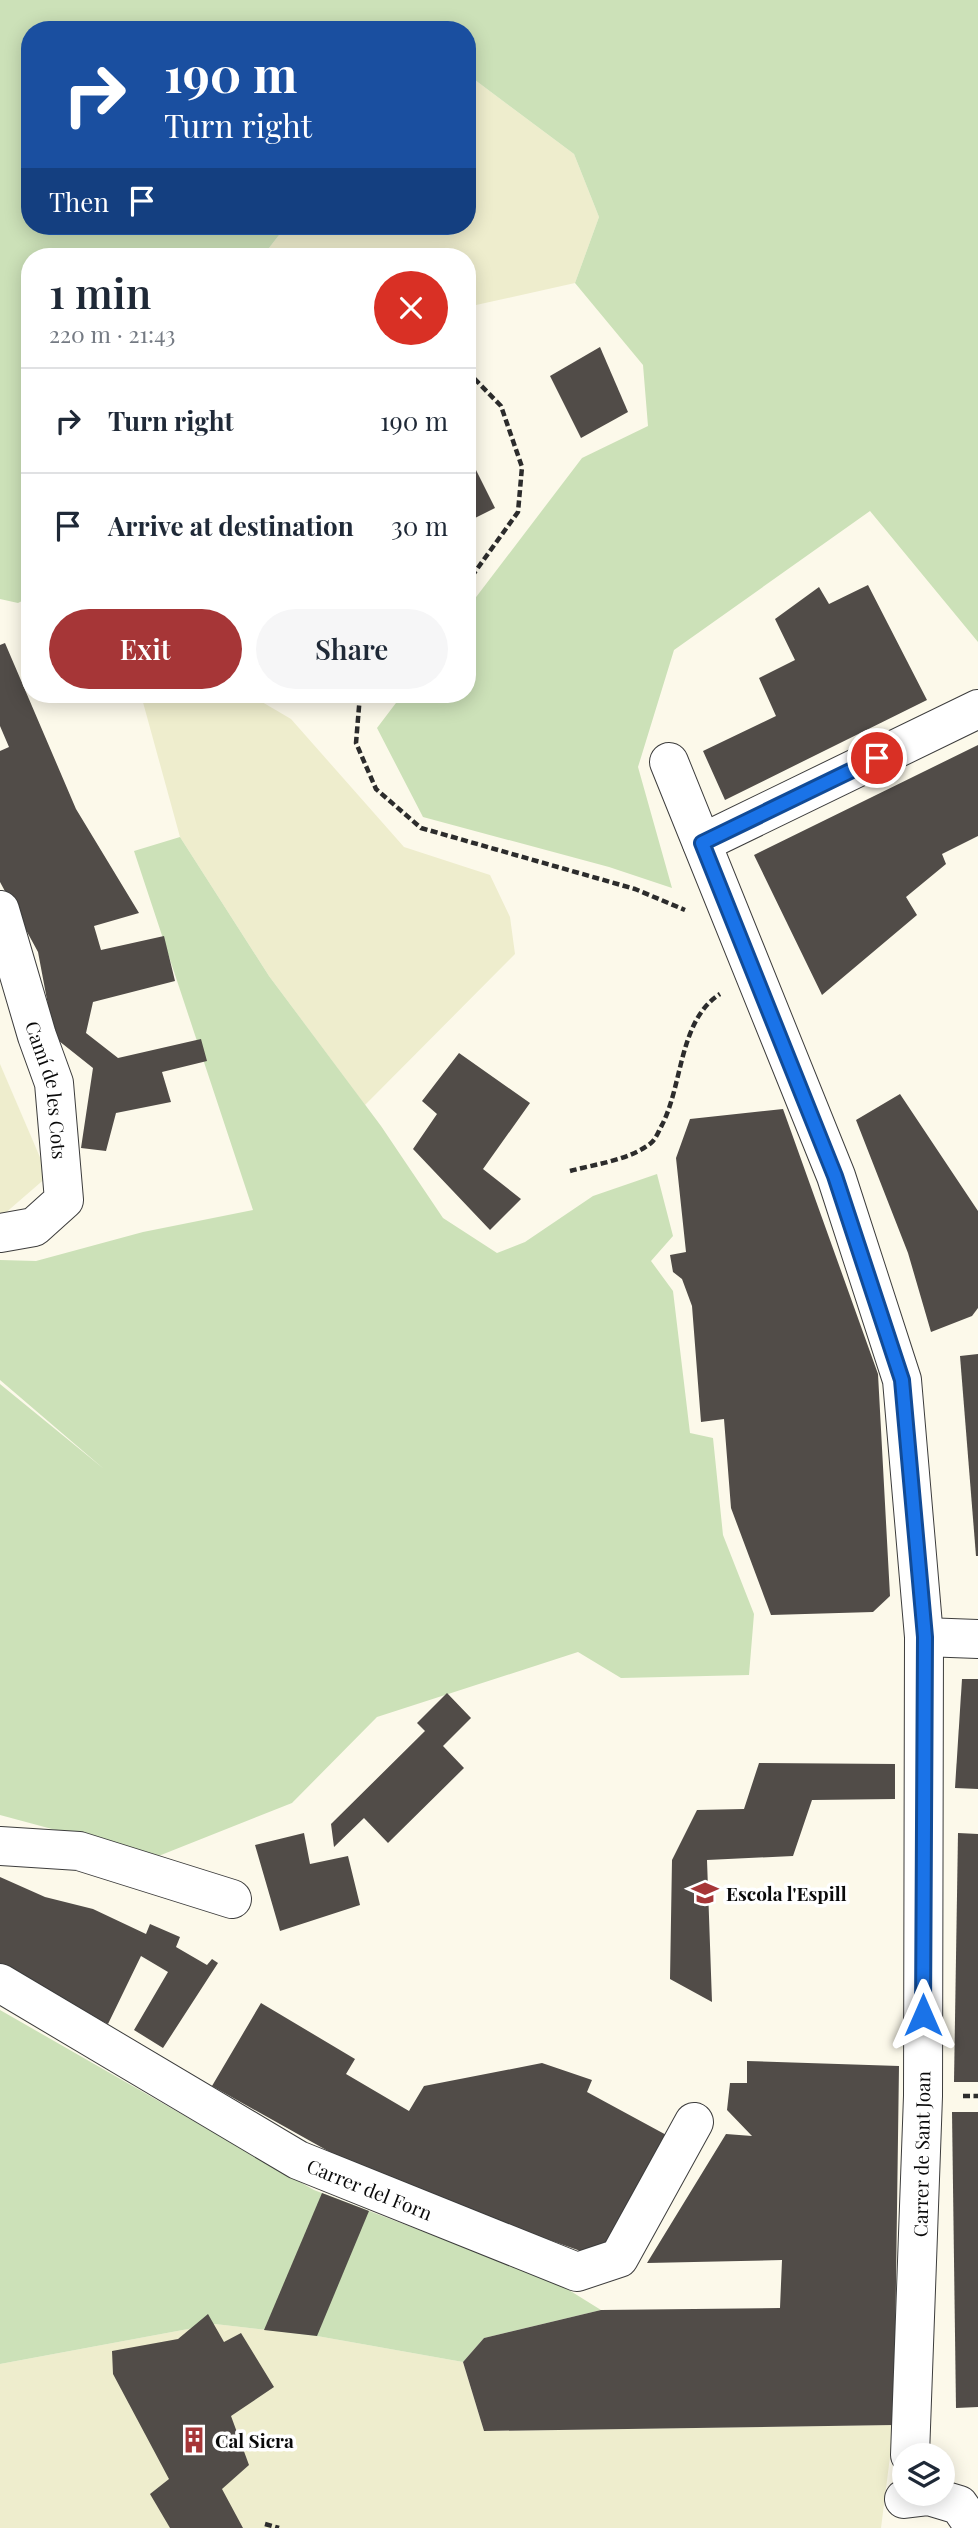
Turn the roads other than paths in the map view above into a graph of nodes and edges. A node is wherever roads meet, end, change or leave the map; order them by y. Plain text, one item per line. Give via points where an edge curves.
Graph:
1 (978, 709) edge
2 (669, 762) dead end
3 (702, 843) junction
4 (0, 910) edge
5 (0, 1233) edge
6 (925, 1637) junction
7 (978, 1640) edge
8 (0, 1846) edge
9 (232, 1899) dead end
10 (0, 1983) edge
11 (694, 2122) dead end
12 (910, 2443) edge
13 (903, 2507) edge
14 (975, 2528) edge

1 - 3 street
2 - 3 street, Carrer de Sant Joan
3 - 6 street, Carrer de Sant Joan via 835,1176 902,1380
4 - 5 street, Camí de les Cots via 54,1083 65,1200 34,1227
6 - 7 street
6 - 12 street, Carrer de Sant Joan via 923,2096
8 - 9 street via 79,1851
10 - 11 street, Carrer del Forn via 298,2160 577,2272 620,2258
13 - 14 street via 929,2496 960,2505

